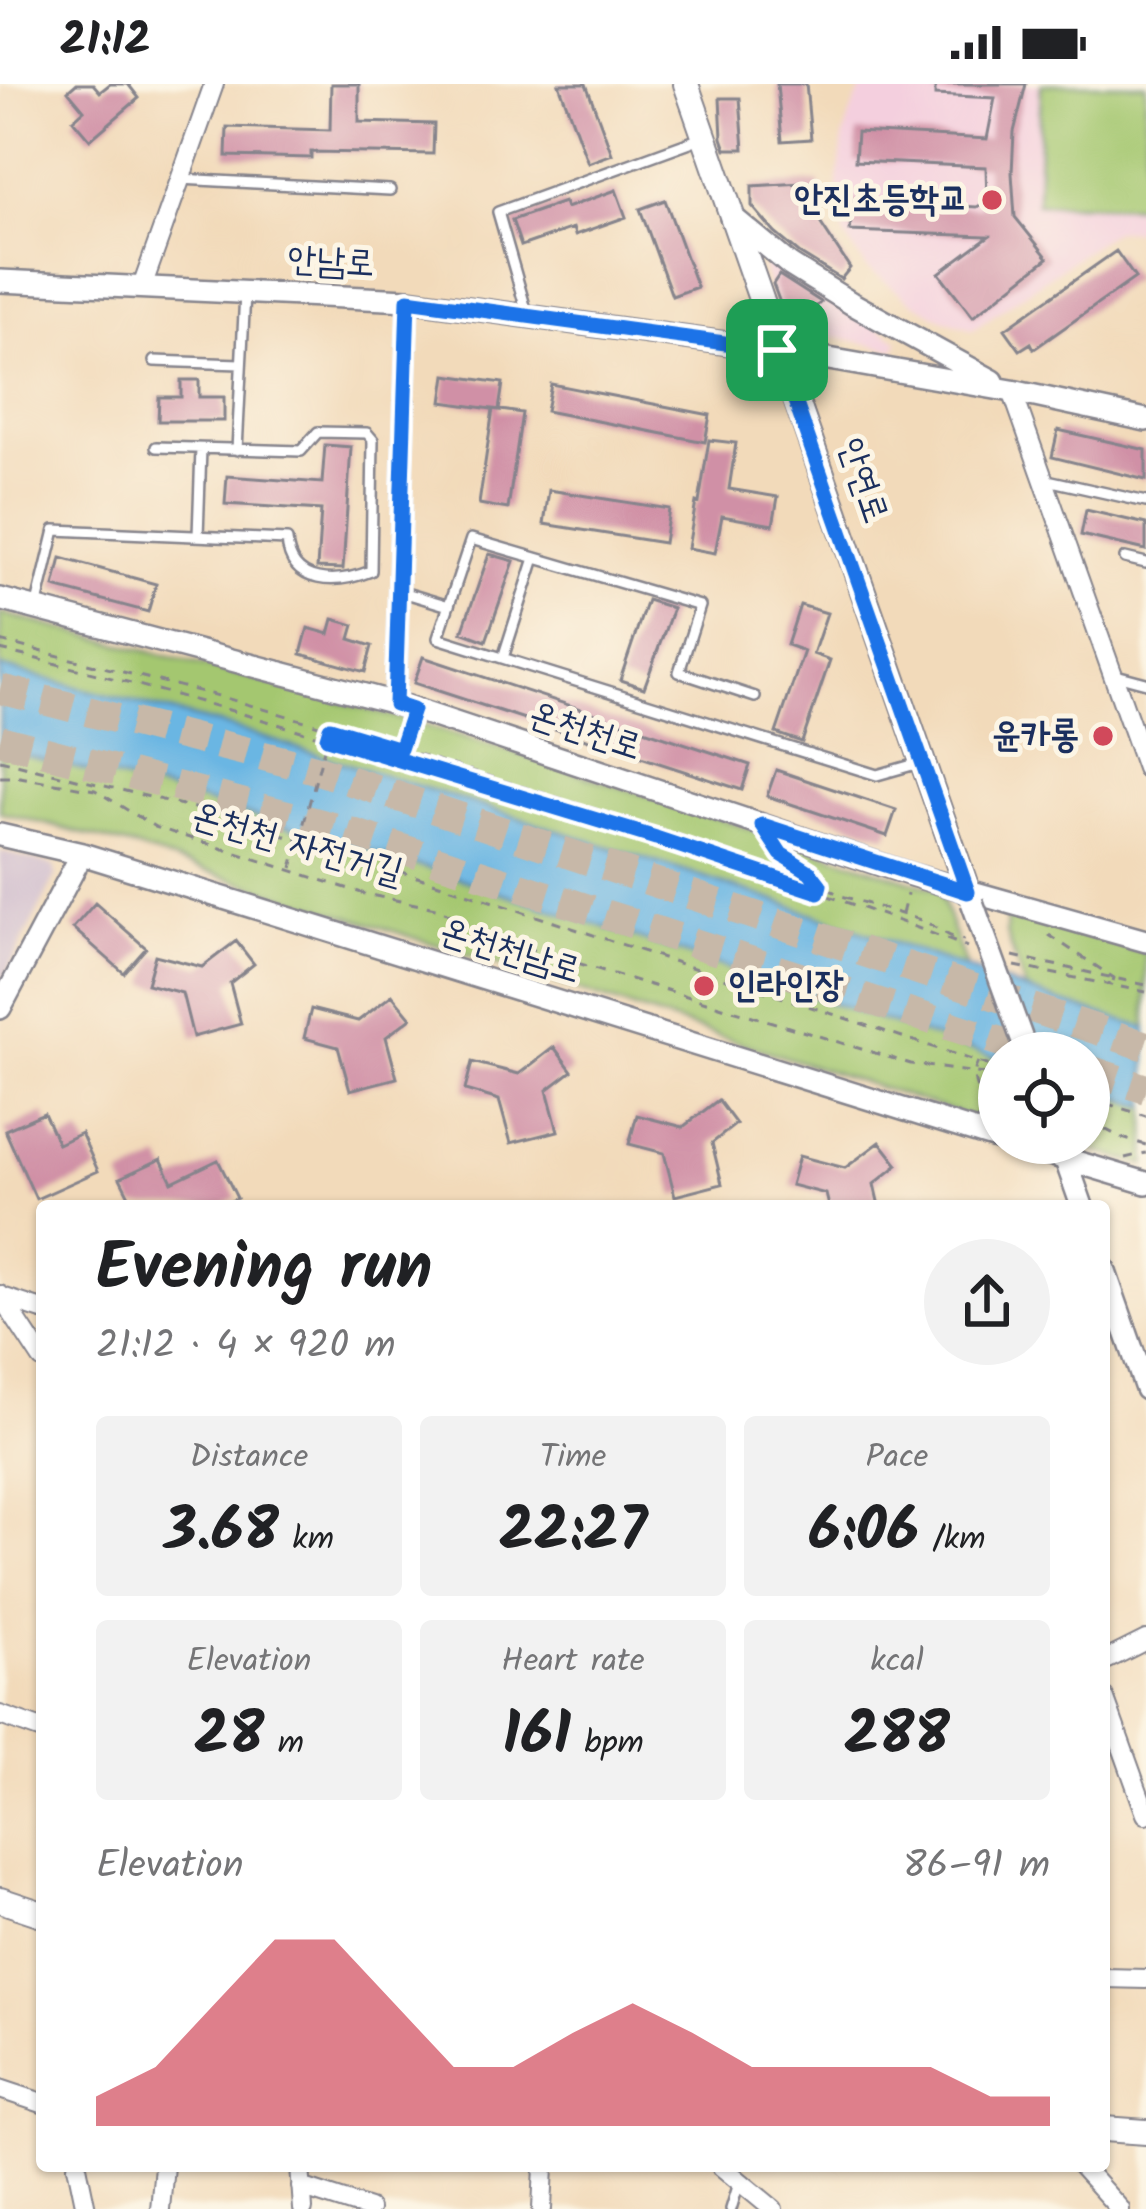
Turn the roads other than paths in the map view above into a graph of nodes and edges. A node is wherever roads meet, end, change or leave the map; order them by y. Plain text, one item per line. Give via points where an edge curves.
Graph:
1 (214, 84) edge
2 (686, 84) edge
3 (704, 137) junction
4 (180, 179) junction
5 (390, 190) dead end
6 (730, 216) junction
7 (0, 281) edge
8 (142, 287) junction
9 (244, 292) junction
10 (408, 300) junction
11 (528, 316) junction
12 (777, 350) junction
13 (154, 361) dead end
14 (240, 364) junction
15 (1012, 391) junction
16 (1146, 420) edge
17 (155, 447) dead end
18 (201, 448) junction
19 (237, 450) junction
20 (1043, 479) junction
21 (1146, 502) edge
22 (198, 536) junction
23 (535, 557) junction
24 (1125, 557) dead end
25 (1146, 563) edge
26 (399, 591) junction
27 (0, 599) edge
28 (449, 606) junction
29 (36, 608) junction
30 (503, 658) junction
31 (1113, 674) junction
32 (1146, 683) edge
33 (755, 697) dead end
34 (404, 706) junction
35 (1144, 760) edge
36 (923, 762) junction
37 (0, 835) edge
38 (82, 854) junction
39 (970, 897) junction
40 (1146, 941) edge
41 (0, 1008) edge
42 (1019, 1032) edge
43 (978, 1131) edge
44 (1067, 1164) edge
45 (1096, 1164) edge
46 (1146, 1183) edge
47 (1080, 1200) edge
48 (1110, 1286) edge
49 (1, 1298) edge
50 (36, 1308) edge
51 (36, 1350) edge
52 (1146, 1389) edge
53 (1146, 1640) edge
54 (1110, 1658) edge
55 (1110, 1714) edge
56 (0, 1715) edge
57 (36, 1728) edge
58 (1146, 1814) edge
59 (0, 1900) edge
60 (36, 1912) edge
61 (1110, 1978) edge
62 (1146, 1979) edge
63 (0, 2089) edge
64 (36, 2101) edge
65 (1110, 2129) edge
66 (1146, 2132) edge
67 (78, 2172) edge
68 (163, 2172) edge
69 (300, 2172) edge
70 (544, 2172) edge
71 (728, 2172) edge
72 (1087, 2172) edge
73 (739, 2182) junction
74 (301, 2187) junction
75 (86, 2209) edge
76 (160, 2209) edge
77 (303, 2209) edge
78 (369, 2209) edge
79 (542, 2209) edge
80 (730, 2209) edge
81 (773, 2209) edge
82 (1120, 2209) edge

1 - 4 street
2 - 3 main road, 안연로
3 - 6 main road, 안연로
3 - 11 lane via 498,212
4 - 5 lane
4 - 8 street
6 - 12 main road, 안연로
6 - 15 street, 안남로 via 790,266
7 - 8 street, 안남로
8 - 9 street, 안남로
9 - 10 street, 안남로
9 - 14 lane
10 - 11 street, 안남로
10 - 26 street
11 - 12 street, 안남로
12 - 15 street, 안남로
12 - 36 main road, 안연로
13 - 14 lane
14 - 19 lane
15 - 16 street, 안남로
15 - 20 street
17 - 18 lane
18 - 19 lane
18 - 22 lane
19 - 22 lane via 302,451 318,432 370,435 371,571 317,580 291,558 287,540
20 - 21 lane
20 - 31 street
22 - 29 lane via 55,530
23 - 28 lane via 471,538
23 - 30 lane
23 - 33 lane via 700,606 679,672
24 - 25 lane
26 - 28 lane
26 - 34 street
27 - 29 street, 온천천로
28 - 30 lane via 438,638
29 - 34 street, 온천천로
30 - 36 lane via 877,775
31 - 32 lane
31 - 35 street
34 - 39 street, 온천천로
36 - 39 main road, 안연로
37 - 38 street, 온천천남로
38 - 41 street
38 - 43 street, 온천천남로
39 - 40 street, 온천천로
39 - 42 street, bridge
44 - 47 street
45 - 46 street
48 - 52 street
49 - 50 street
49 - 51 street
53 - 54 street
55 - 58 street
56 - 57 street
59 - 60 main road
61 - 62 street
63 - 64 street
65 - 66 main road
67 - 75 street
68 - 76 street
69 - 74 street
70 - 79 street
71 - 73 street
72 - 82 street
73 - 80 lane
73 - 81 street
74 - 77 street
74 - 78 street

